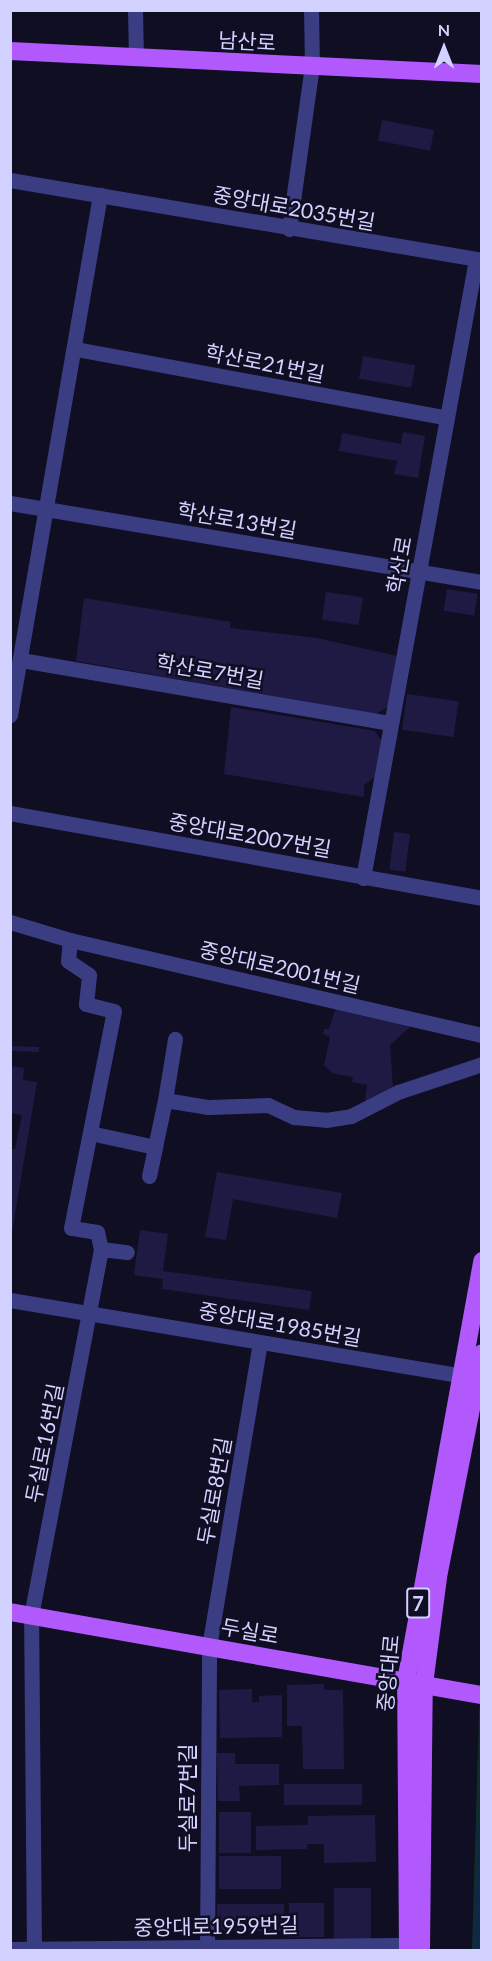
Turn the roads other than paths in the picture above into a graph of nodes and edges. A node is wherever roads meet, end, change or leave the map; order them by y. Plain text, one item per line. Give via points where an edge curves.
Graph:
1 (135, 10) edge
2 (311, 10) edge
3 (10, 51) edge
4 (136, 58) junction
5 (312, 66) junction
6 (482, 74) edge
7 (10, 180) edge
8 (100, 195) junction
9 (289, 229) junction
10 (479, 260) edge
11 (76, 349) junction
12 (447, 418) junction
13 (10, 503) edge
14 (47, 509) junction
15 (419, 572) junction
16 (482, 582) edge
17 (21, 660) junction
18 (10, 715) edge
19 (392, 723) junction
20 (10, 813) edge
21 (363, 878) junction
22 (482, 898) edge
23 (10, 922) edge
24 (70, 940) junction
25 (482, 1035) edge
26 (175, 1040) dead end
27 (482, 1064) edge
28 (165, 1100) junction
29 (90, 1133) junction
30 (154, 1147) junction
31 (149, 1176) dead end
32 (101, 1249) junction
33 (127, 1252) dead end
34 (482, 1261) edge
35 (10, 1300) edge
36 (90, 1314) junction
37 (260, 1342) junction
38 (482, 1353) edge
39 (462, 1376) junction
40 (10, 1612) edge
41 (31, 1616) junction
42 (209, 1647) junction
43 (415, 1682) junction
44 (473, 1693) edge
45 (415, 1948) edge
46 (11, 1949) edge
47 (34, 1949) edge
48 (207, 1949) edge

1 - 4 street
2 - 5 street
3 - 4 main road, 남산로
4 - 5 main road, 남산로
5 - 6 main road, 남산로
5 - 9 street
7 - 8 street, 중앙대로2035번길
8 - 9 street, 중앙대로2035번길
8 - 11 street
9 - 10 street, 중앙대로2035번길
10 - 12 street, 학산로
11 - 12 street, 학산로21번길
11 - 14 street
12 - 15 street, 학산로
13 - 14 street, 학산로13번길
14 - 15 street, 학산로13번길
14 - 17 street
15 - 16 street
15 - 19 street, 학산로
17 - 18 street
17 - 19 street, 학산로7번길
19 - 21 street, 학산로
20 - 21 street, 중앙대로2007번길
21 - 22 street, 중앙대로2007번길
23 - 24 street, 중앙대로2001번길
24 - 25 street, 중앙대로2001번길
24 - 29 street via 68,961 89,975 86,1004 114,1011
26 - 28 street
27 - 28 street via 398,1092 351,1116 326,1120 294,1117 268,1105 208,1107
28 - 30 street
29 - 30 street
29 - 32 street via 71,1228 98,1232
30 - 31 street
32 - 33 street
32 - 36 street
34 - 39 main road, 중앙대로 / 7
35 - 36 street, 중앙대로1985번길
36 - 37 street, 중앙대로1985번길
36 - 41 street, 두실로16번길
37 - 39 street, 중앙대로1985번길
37 - 42 street, 두실로8번길
38 - 43 main road, 중앙대로 / 7
39 - 43 main road, 중앙대로 / 7 via 421,1583
40 - 41 main road, 두실로
41 - 42 main road, 두실로
41 - 47 street, 두실로16번길
42 - 43 main road, 두실로
42 - 48 street, 두실로7번길
43 - 44 main road, 두실로
43 - 45 main road, 중앙대로 / 7
45 - 48 street, 중앙대로1959번길
46 - 47 street, 중앙대로1959번길
47 - 48 street, 중앙대로1959번길

